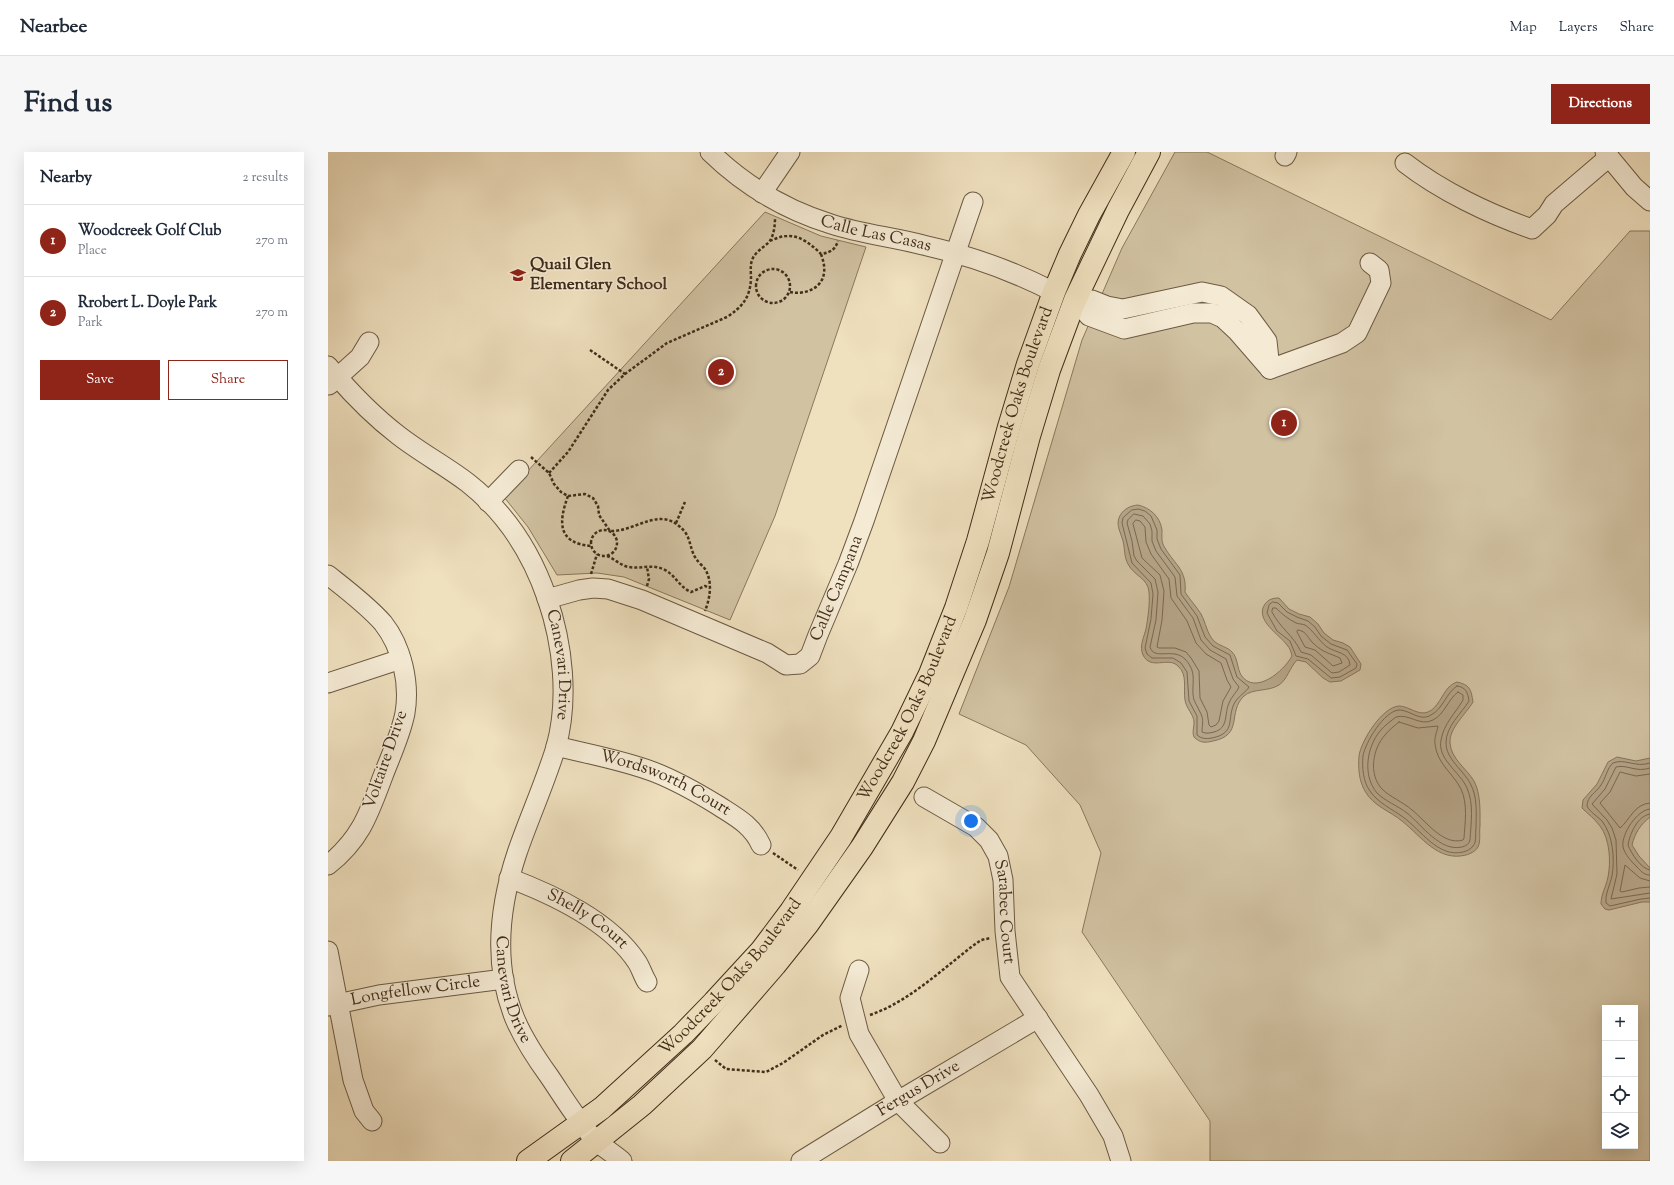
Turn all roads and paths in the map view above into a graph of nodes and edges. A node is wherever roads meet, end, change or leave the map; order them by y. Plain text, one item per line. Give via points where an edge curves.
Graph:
1 (710, 152) edge
2 (790, 152) edge
3 (1124, 152) edge
4 (1149, 152) edge
5 (1607, 154) edge
6 (1405, 163) dead end
7 (762, 193) junction
8 (1650, 201) edge
9 (973, 202) dead end
10 (783, 205) junction
11 (853, 230) junction
12 (770, 241) junction
13 (956, 253) junction
14 (821, 254) junction
15 (1370, 263) dead end
16 (751, 278) junction
17 (757, 281) junction
18 (790, 292) junction
19 (1054, 292) junction
20 (1075, 300) junction
21 (369, 342) dead end
22 (590, 350) dead end
23 (625, 374) junction
24 (331, 376) edge
25 (525, 464) joint
26 (550, 473) junction
27 (568, 496) junction
28 (488, 502) junction
29 (685, 502) dead end
30 (676, 523) junction
31 (610, 531) junction
32 (591, 546) junction
33 (597, 554) junction
34 (607, 556) junction
35 (647, 567) junction
36 (328, 575) edge
37 (593, 588) junction
38 (710, 588) junction
39 (547, 599) junction
40 (642, 600) junction
41 (701, 625) junction
42 (401, 659) junction
43 (328, 682) edge
44 (556, 746) junction
45 (924, 797) dead end
46 (761, 845) joint
47 (328, 865) edge
48 (509, 878) junction
49 (812, 880) junction
50 (328, 951) edge
51 (859, 970) dead end
52 (504, 979) junction
53 (646, 982) dead end
54 (333, 1004) edge
55 (1038, 1018) junction
56 (898, 1101) junction
57 (372, 1121) dead end
58 (581, 1123) junction
59 (597, 1142) junction
60 (940, 1143) dead end
61 (528, 1161) edge
62 (572, 1161) edge
63 (608, 1161) edge
64 (622, 1161) edge
65 (801, 1161) edge
66 (1121, 1161) edge

1 - 7 street, Calle Las Casas
2 - 7 street
3 - 19 main road, Woodcreek Oaks Boulevard via 1080,234
4 - 20 main road, Woodcreek Oaks Boulevard
5 - 6 street via 1554,204 1547,215 1532,229 1441,188
5 - 8 street via 1634,187
7 - 10 street, Calle Las Casas
9 - 13 street, Calle Campana
10 - 11 street, Calle Las Casas via 805,215
10 - 12 path via 775,217
11 - 13 street, Calle Las Casas
11 - 14 path via 838,240 836,248
12 - 14 path via 787,236 799,238
12 - 16 path via 753,260
13 - 19 street, Calle Las Casas via 1033,281
13 - 41 street, Calle Campana via 848,564 810,656 800,664 786,665 767,653
14 - 18 path via 824,273 821,281 809,291 796,294
15 - 20 street via 1379,270 1381,283 1357,333 1342,344 1270,369 1267,341 1248,316 1220,296 1202,292 1123,309 1092,300
16 - 17 path
16 - 23 path via 750,293 735,311 668,343
17 - 18 path via 758,293 765,301 771,303 782,301
17 - 18 path via 763,272 779,270 787,276
19 - 20 main road
19 - 49 main road, Woodcreek Oaks Boulevard via 1013,413 978,541 956,608 930,674 902,732 841,837
20 - 59 main road, Woodcreek Oaks Boulevard via 1049,370 998,554 975,620 924,741 903,782 834,887 770,970 702,1049 642,1105
21 - 24 street via 360,357
22 - 23 path
23 - 26 path via 608,390 568,452
24 - 28 street, Canevari Drive via 396,434 470,484
25 - 26 path
25 - 28 street
26 - 27 path via 560,492
27 - 31 path via 585,494 593,498 598,506 599,515
27 - 32 path via 562,513 564,530 574,543
28 - 39 street, Canevari Drive via 515,532
29 - 30 path
30 - 31 path via 655,519 624,531
30 - 38 path via 686,533 691,550 705,568 710,579
31 - 32 path via 598,531 592,537
31 - 34 path via 616,538 616,546
32 - 33 path
33 - 34 path
33 - 37 path via 592,568
34 - 35 path via 629,567
35 - 38 path via 656,566 664,569 684,589 691,592 705,586
35 - 40 path via 649,579
36 - 42 street, Voltaire Drive via 383,624
37 - 39 street, Calle Campana via 567,592
37 - 40 street, Calle Campana via 608,589
38 - 41 path
39 - 44 street, Canevari Drive via 554,621 562,668 563,694
40 - 41 street, Calle Campana
42 - 43 street
42 - 47 street, Voltaire Drive via 407,694 400,731 362,827 343,852
44 - 46 street, Wordsworth Court via 633,766 674,780 749,826
44 - 48 street, Canevari Drive
45 - 55 street, Sarabec Court via 976,827 989,840 998,856 1003,880 1010,977
46 - 49 path
48 - 52 street, Canevari Drive via 500,928
48 - 53 street, Shelly Court via 583,913 605,928 637,962
49 - 58 main road, Woodcreek Oaks Boulevard via 760,952 714,1002 610,1101
50 - 54 street
51 - 56 street via 850,998 859,1034
52 - 54 street, Longfellow Circle via 379,995
52 - 58 street, Canevari Drive via 515,1019 526,1042
54 - 57 street via 353,1080 364,1112
55 - 56 street, Fergus Drive
55 - 66 street, Sarabec Court via 1113,1136
56 - 60 street
56 - 65 street, Fergus Drive
58 - 59 street, Canevari Drive
58 - 61 main road, Woodcreek Oaks Boulevard
59 - 62 main road, Woodcreek Oaks Boulevard
59 - 63 street
59 - 64 street

